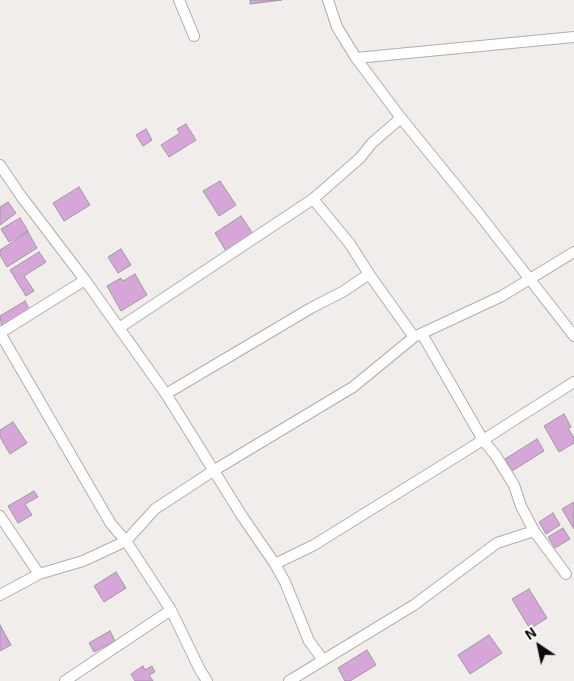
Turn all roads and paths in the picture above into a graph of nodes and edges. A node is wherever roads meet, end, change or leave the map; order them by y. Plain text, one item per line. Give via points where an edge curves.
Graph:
1 (179, 0) edge
2 (328, 0) edge
3 (194, 36) dead end
4 (574, 37) edge
5 (356, 58) junction
6 (401, 118) junction
7 (0, 165) edge
8 (313, 199) junction
9 (574, 252) edge
10 (369, 274) junction
11 (528, 279) junction
12 (85, 280) junction
13 (119, 328) junction
14 (418, 335) junction
15 (574, 336) edge
16 (574, 382) edge
17 (166, 394) junction
18 (483, 440) junction
19 (213, 471) junction
20 (0, 516) edge
21 (534, 531) junction
22 (126, 541) junction
23 (275, 564) junction
24 (39, 574) junction
25 (566, 574) dead end
26 (0, 595) edge
27 (171, 610) junction
28 (323, 660) junction
29 (65, 681) edge
30 (207, 681) edge
31 (289, 681) edge

1 - 3 street
2 - 5 street via 337,26
4 - 5 street
5 - 6 street
6 - 8 street
6 - 11 street
7 - 12 street
8 - 10 street via 350,244
8 - 13 street
9 - 11 street
10 - 14 street
10 - 17 street
11 - 14 street via 495,299
11 - 15 street
12 - 13 street
12 - 22 street via 0,333 111,524
13 - 17 street
14 - 18 street
14 - 19 street via 353,387
16 - 18 street
17 - 19 street
18 - 21 street via 514,485
18 - 23 street via 314,545
19 - 22 street via 155,509
19 - 23 street
20 - 24 street
21 - 25 street
21 - 28 street via 497,543 414,605
22 - 24 street via 83,561
22 - 27 street
23 - 28 street via 286,582 309,641
24 - 26 street
27 - 29 street
27 - 30 street
28 - 31 street

